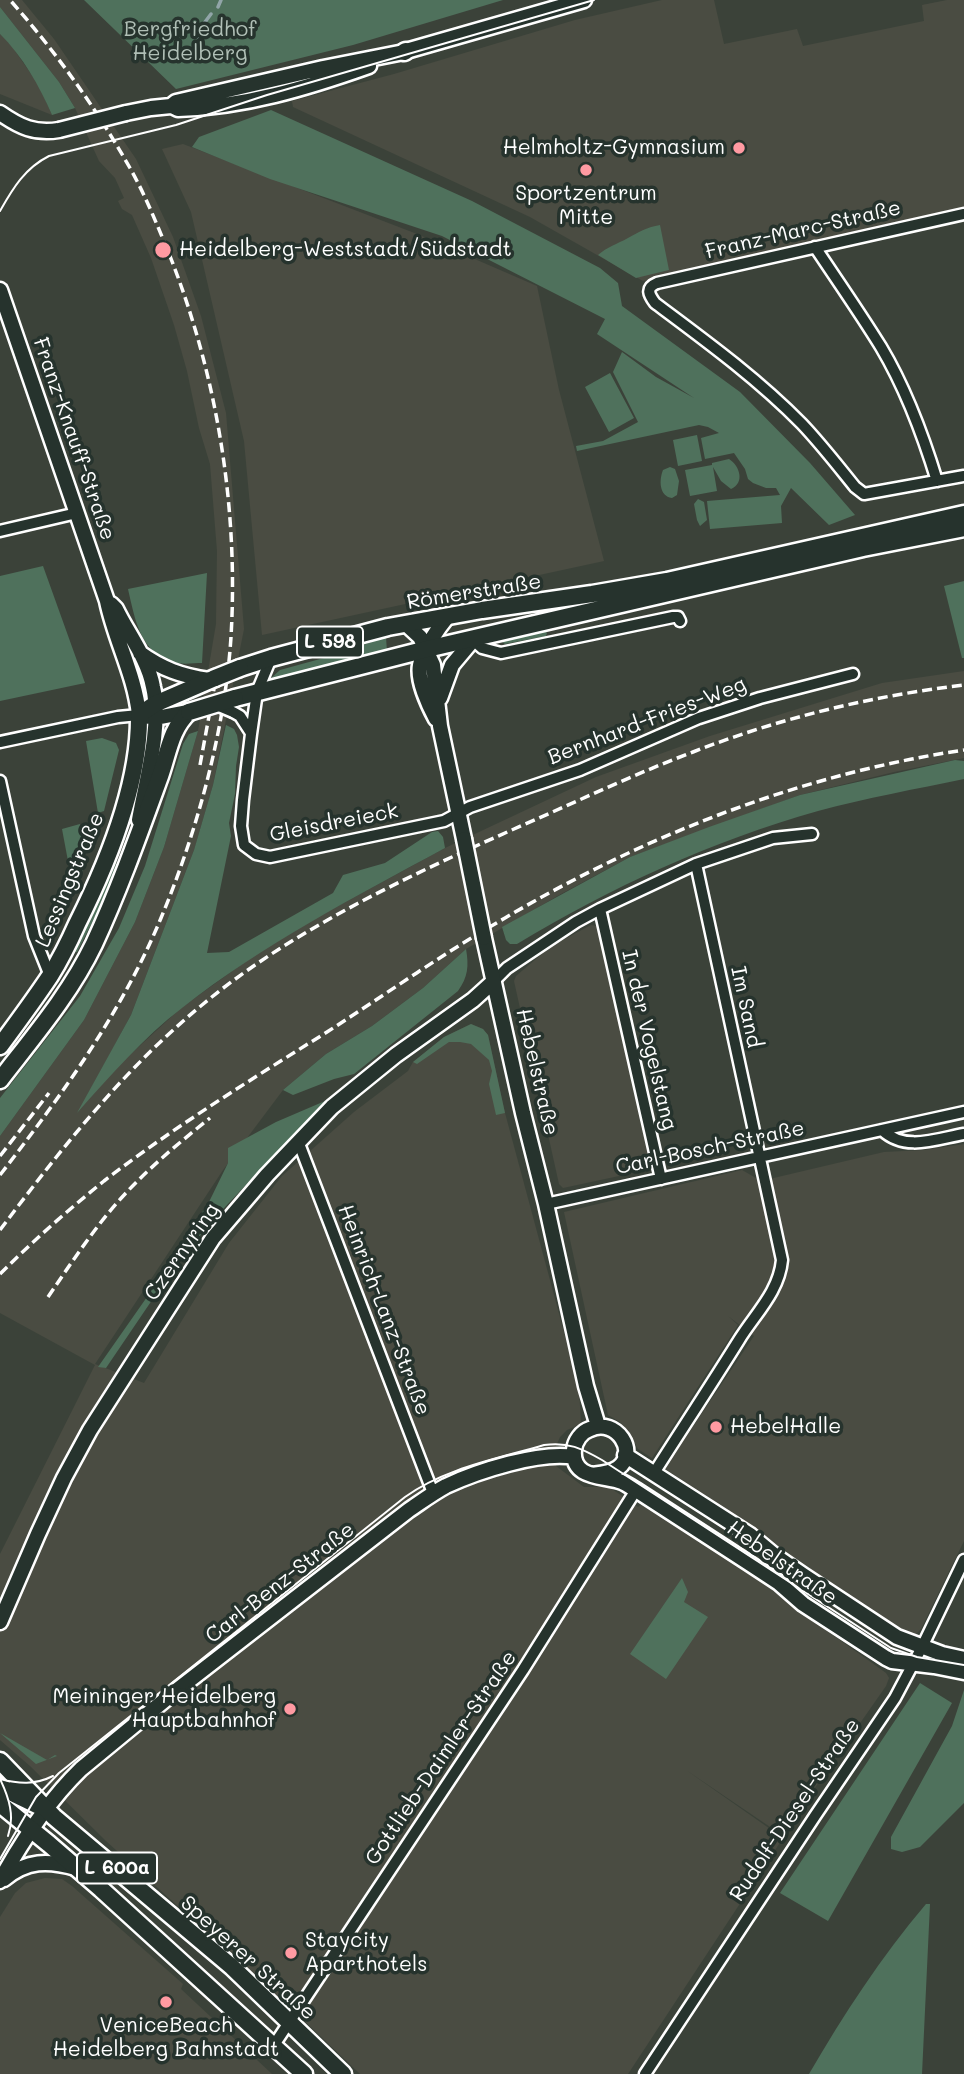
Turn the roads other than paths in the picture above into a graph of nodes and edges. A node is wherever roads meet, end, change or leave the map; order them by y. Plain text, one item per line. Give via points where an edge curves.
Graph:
1 (584, 0) edge
2 (0, 113) edge
3 (964, 214) edge
4 (815, 247) junction
5 (0, 292) edge
6 (964, 476) edge
7 (937, 481) junction
8 (77, 513) junction
9 (964, 514) edge
10 (964, 528) edge
11 (0, 531) edge
12 (107, 601) junction
13 (447, 616) junction
14 (680, 621) dead end
15 (406, 624) junction
16 (473, 640) junction
17 (427, 649) junction
18 (139, 652) junction
19 (271, 658) junction
20 (853, 674) dead end
21 (189, 683) junction
22 (257, 692) junction
23 (438, 702) junction
24 (234, 705) junction
25 (155, 711) junction
26 (188, 712) junction
27 (139, 715) junction
28 (440, 726) junction
29 (251, 734) junction
30 (0, 742) edge
31 (0, 781) edge
32 (458, 812) junction
33 (812, 834) dead end
34 (135, 840) junction
35 (696, 864) junction
36 (600, 909) junction
37 (50, 975) junction
38 (494, 981) junction
39 (62, 998) junction
40 (0, 1046) edge
41 (0, 1080) edge
42 (964, 1112) edge
43 (882, 1130) junction
44 (964, 1133) edge
45 (298, 1141) junction
46 (758, 1157) junction
47 (661, 1179) junction
48 (547, 1204) junction
49 (598, 1426) junction
50 (625, 1455) junction
51 (574, 1457) junction
52 (654, 1473) junction
53 (592, 1475) junction
54 (636, 1490) junction
55 (433, 1493) junction
56 (964, 1560) edge
57 (0, 1622) edge
58 (922, 1647) junction
59 (964, 1659) edge
60 (912, 1664) junction
61 (964, 1672) edge
62 (0, 1761) edge
63 (0, 1787) edge
64 (0, 1804) edge
65 (47, 1809) junction
66 (32, 1829) junction
67 (78, 1868) junction
68 (0, 1882) edge
69 (290, 2022) junction
70 (274, 2045) junction
71 (304, 2074) edge
72 (343, 2074) edge
73 (645, 2074) edge

1 - 2 main road, bridge via 405,51 59,130 26,129
3 - 4 street, Franz-Marc-Straße
4 - 7 street via 901,384
4 - 7 street, Franz-Marc-Straße via 651,286 649,295 769,392 864,494
5 - 8 main road, Franz-Knauff-Straße
6 - 7 street
8 - 11 street
8 - 12 main road, Franz-Knauff-Straße
9 - 13 main road, Römerstraße via 667,580
10 - 16 main road, Römerstraße
12 - 18 main road, Franz-Knauff-Straße
12 - 27 main road, Franz-Knauff-Straße
13 - 15 main road, Römerstraße
13 - 17 main road, Hebelstraße
14 - 16 street via 673,617 500,653
15 - 17 main road, Hebelstraße
15 - 19 main road, Römerstraße / L 598
16 - 17 main road, Römerstraße
16 - 23 main road via 452,665
17 - 22 main road, Römerstraße
17 - 23 main road, Hebelstraße
17 - 28 main road, Hebelstraße via 419,666 425,696
18 - 21 main road
18 - 25 main road, Franz-Knauff-Straße via 153,687
19 - 21 main road, Römerstraße / L 598, bridge
19 - 22 street, Gleisdreieck
20 - 32 street, Bernhard-Fries-Weg via 724,709 580,770
21 - 25 main road, Römerstraße / L 598
22 - 24 main road, Römerstraße
22 - 29 street, Gleisdreieck
23 - 28 main road, Hebelstraße
24 - 26 main road, Römerstraße, bridge via 214,704
24 - 29 street
25 - 26 main road
25 - 27 main road, Römerstraße / L 598
25 - 34 main road, Lessingstraße
26 - 34 main road via 174,732
27 - 30 street, Römerstraße
27 - 37 main road, Lessingstraße via 125,803 114,838 86,907
28 - 32 main road, Hebelstraße
29 - 32 street, Gleisdreieck via 241,827 244,845 256,854 270,857 427,825
31 - 37 street via 34,936
32 - 38 main road, Hebelstraße, bridge
33 - 35 street via 772,838
34 - 39 main road, Lessingstraße via 93,945
35 - 36 street
35 - 46 street, Im Sand
36 - 38 street
36 - 47 street, In der Vogelstang
37 - 39 main road
37 - 40 main road, Lessingstraße
38 - 45 main road, Czernyring via 355,1086
38 - 48 main road, Hebelstraße
39 - 41 main road, Lessingstraße
42 - 43 street, Carl-Bosch-Straße
43 - 44 street via 892,1139 913,1143
43 - 46 street, Carl-Bosch-Straße
45 - 55 street, Heinrich-Lanz-Straße
45 - 57 main road, Czernyring via 213,1238 117,1387 64,1478
46 - 47 street, Carl-Bosch-Straße
46 - 52 street via 782,1260 778,1282
47 - 48 street, Carl-Bosch-Straße
48 - 49 main road, Hebelstraße
49 - 50 main road, Hebelstraße via 618,1432
49 - 51 main road via 578,1439
50 - 52 main road, Hebelstraße
50 - 53 main road via 617,1469
51 - 53 main road, Hebelstraße
51 - 55 main road, Carl-Benz-Straße via 526,1460
52 - 58 main road, Hebelstraße via 887,1630
53 - 54 main road, Hebelstraße
54 - 60 main road, Hebelstraße via 867,1646 892,1661
54 - 69 street, Gottlieb-Daimler-Straße
55 - 65 main road, Carl-Benz-Straße via 177,1690 81,1769
56 - 58 street, Rudolf-Diesel-Straße
58 - 59 main road, Hebelstraße
58 - 60 street, Rudolf-Diesel-Straße
60 - 61 main road, Hebelstraße
60 - 73 street, Rudolf-Diesel-Straße via 895,1698
62 - 65 main road, Speyerer Straße / L 600a
63 - 65 main road
64 - 66 main road, L 600a
65 - 66 main road
65 - 69 main road, Speyerer Straße / L 600a
66 - 67 main road, L 600a
66 - 68 main road
67 - 68 main road via 48,1863 22,1866
67 - 70 main road, L 600a
69 - 70 street, Gottlieb-Daimler-Straße
69 - 72 main road, Speyerer Straße / L 600a
70 - 71 main road, L 600a

